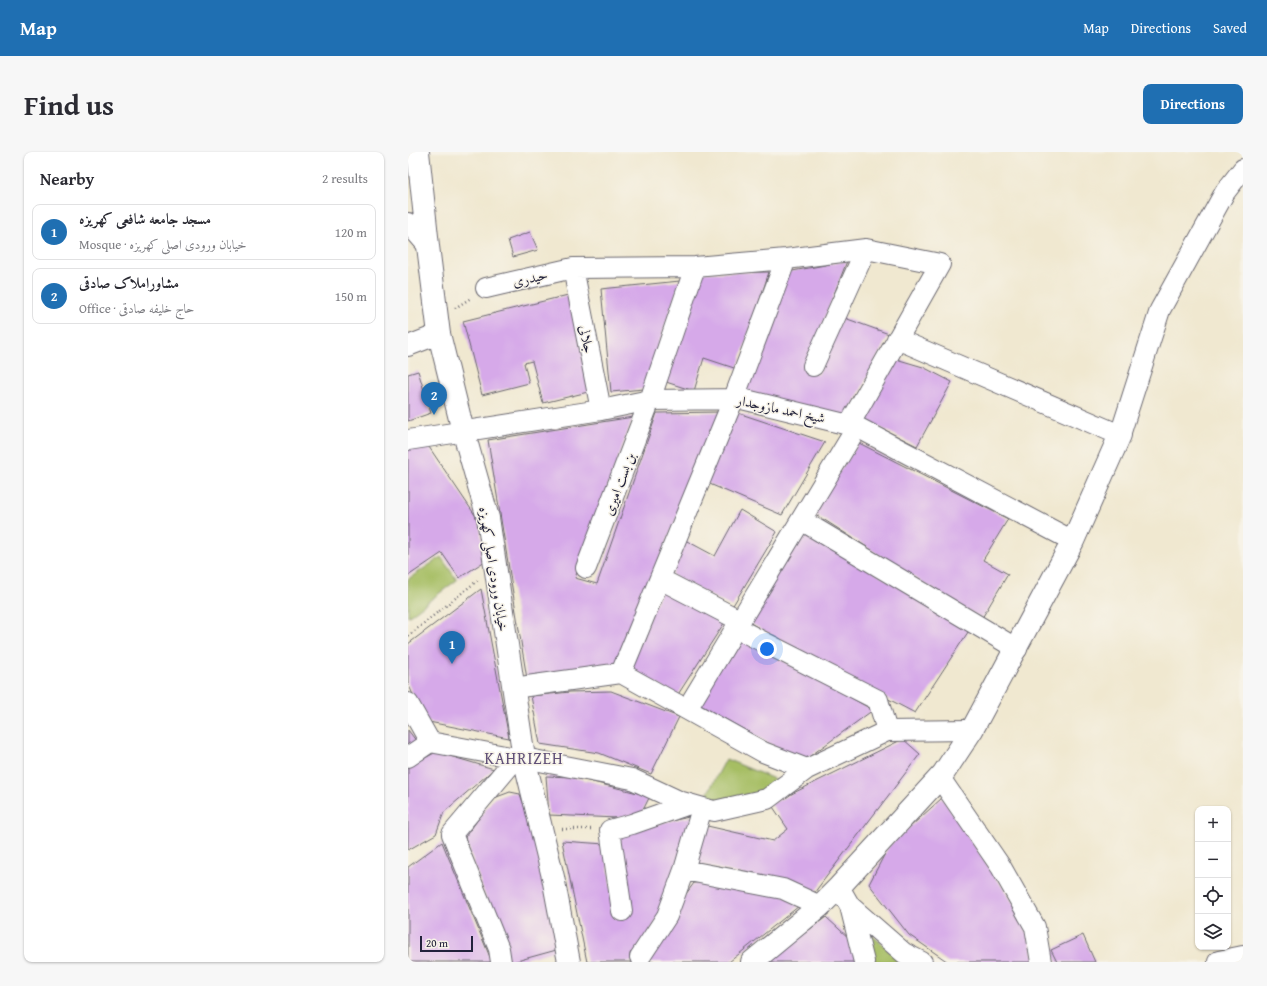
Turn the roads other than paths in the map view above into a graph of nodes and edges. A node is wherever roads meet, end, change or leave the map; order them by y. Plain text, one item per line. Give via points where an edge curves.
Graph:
1 (418, 152) edge
2 (1243, 169) edge
3 (408, 223) edge
4 (428, 246) junction
5 (866, 249) junction
6 (786, 259) junction
7 (695, 266) junction
8 (573, 268) junction
9 (486, 288) road end
10 (438, 327) junction
11 (897, 339) junction
12 (408, 346) edge
13 (813, 366) dead end
14 (734, 398) junction
15 (650, 400) junction
16 (601, 410) junction
17 (853, 426) junction
18 (463, 431) junction
19 (1120, 435) junction
20 (408, 440) edge
21 (800, 520) junction
22 (1073, 541) junction
23 (586, 568) dead end
24 (660, 579) junction
25 (738, 624) junction
26 (1017, 649) junction
27 (621, 673) junction
28 (513, 688) junction
29 (408, 703) edge
30 (687, 709) junction
31 (972, 730) junction
32 (887, 731) junction
33 (430, 742) junction
34 (408, 758) edge
35 (520, 758) junction
36 (807, 769) junction
37 (940, 778) junction
38 (696, 806) junction
39 (684, 870) junction
40 (839, 887) junction
41 (820, 906) junction
42 (850, 906) junction
43 (622, 911) dead end
44 (640, 957) dead end
45 (1243, 957) edge
46 (501, 962) edge
47 (569, 962) edge
48 (752, 962) edge
49 (864, 962) edge
50 (922, 962) edge
51 (1040, 962) edge
52 (1219, 962) edge

1 - 4 street, خیابان ورودی اصلی کهریزه
2 - 19 street via 1225,192 1160,310
3 - 4 street
4 - 10 street, خیابان ورودی اصلی کهریزه
5 - 6 street, حیدری
5 - 11 street, حیدری via 940,264
5 - 13 street
6 - 7 street, حیدری
6 - 14 street
7 - 8 street, حیدری
7 - 15 street, بن بست امیری
8 - 9 street, حیدری
8 - 16 street, جلالی
10 - 12 street
10 - 18 street, خیابان ورودی اصلی کهریزه
11 - 17 street
11 - 19 street
14 - 15 street, شیخ احمد مازوجدار
14 - 17 street, شیخ احمد مازوجدار
14 - 24 street
15 - 16 street, شیخ احمد مازوجدار
15 - 23 street, بن بست امیری
16 - 18 street, شیخ احمد مازوجدار
17 - 21 street
17 - 22 street, شیخ احمد مازوجدار
18 - 20 street, شیخ احمد مازوجدار
18 - 28 street, خیابان ورودی اصلی کهریزه via 488,518
19 - 22 street
21 - 25 street
21 - 26 street
22 - 26 street
24 - 25 street
24 - 27 street
25 - 30 street
25 - 32 street via 878,700
26 - 31 street
27 - 28 street
27 - 30 street
28 - 35 street, خیابان ورودی اصلی کهریزه
29 - 33 street
30 - 36 street via 763,752
31 - 32 street
31 - 37 street
32 - 36 street
33 - 34 street
33 - 35 street
35 - 38 street via 632,778 679,801
35 - 46 street via 452,834 499,949
35 - 47 street, خیابان ورودی اصلی کهریزه via 553,877
36 - 38 street via 766,799 714,811
37 - 40 street
37 - 51 street via 1001,867 1035,927
38 - 39 street
38 - 43 street via 610,830
39 - 41 street via 783,889
39 - 44 street via 667,916
40 - 41 street
40 - 42 street
41 - 48 street
42 - 49 street
42 - 50 street via 904,953
45 - 52 street

